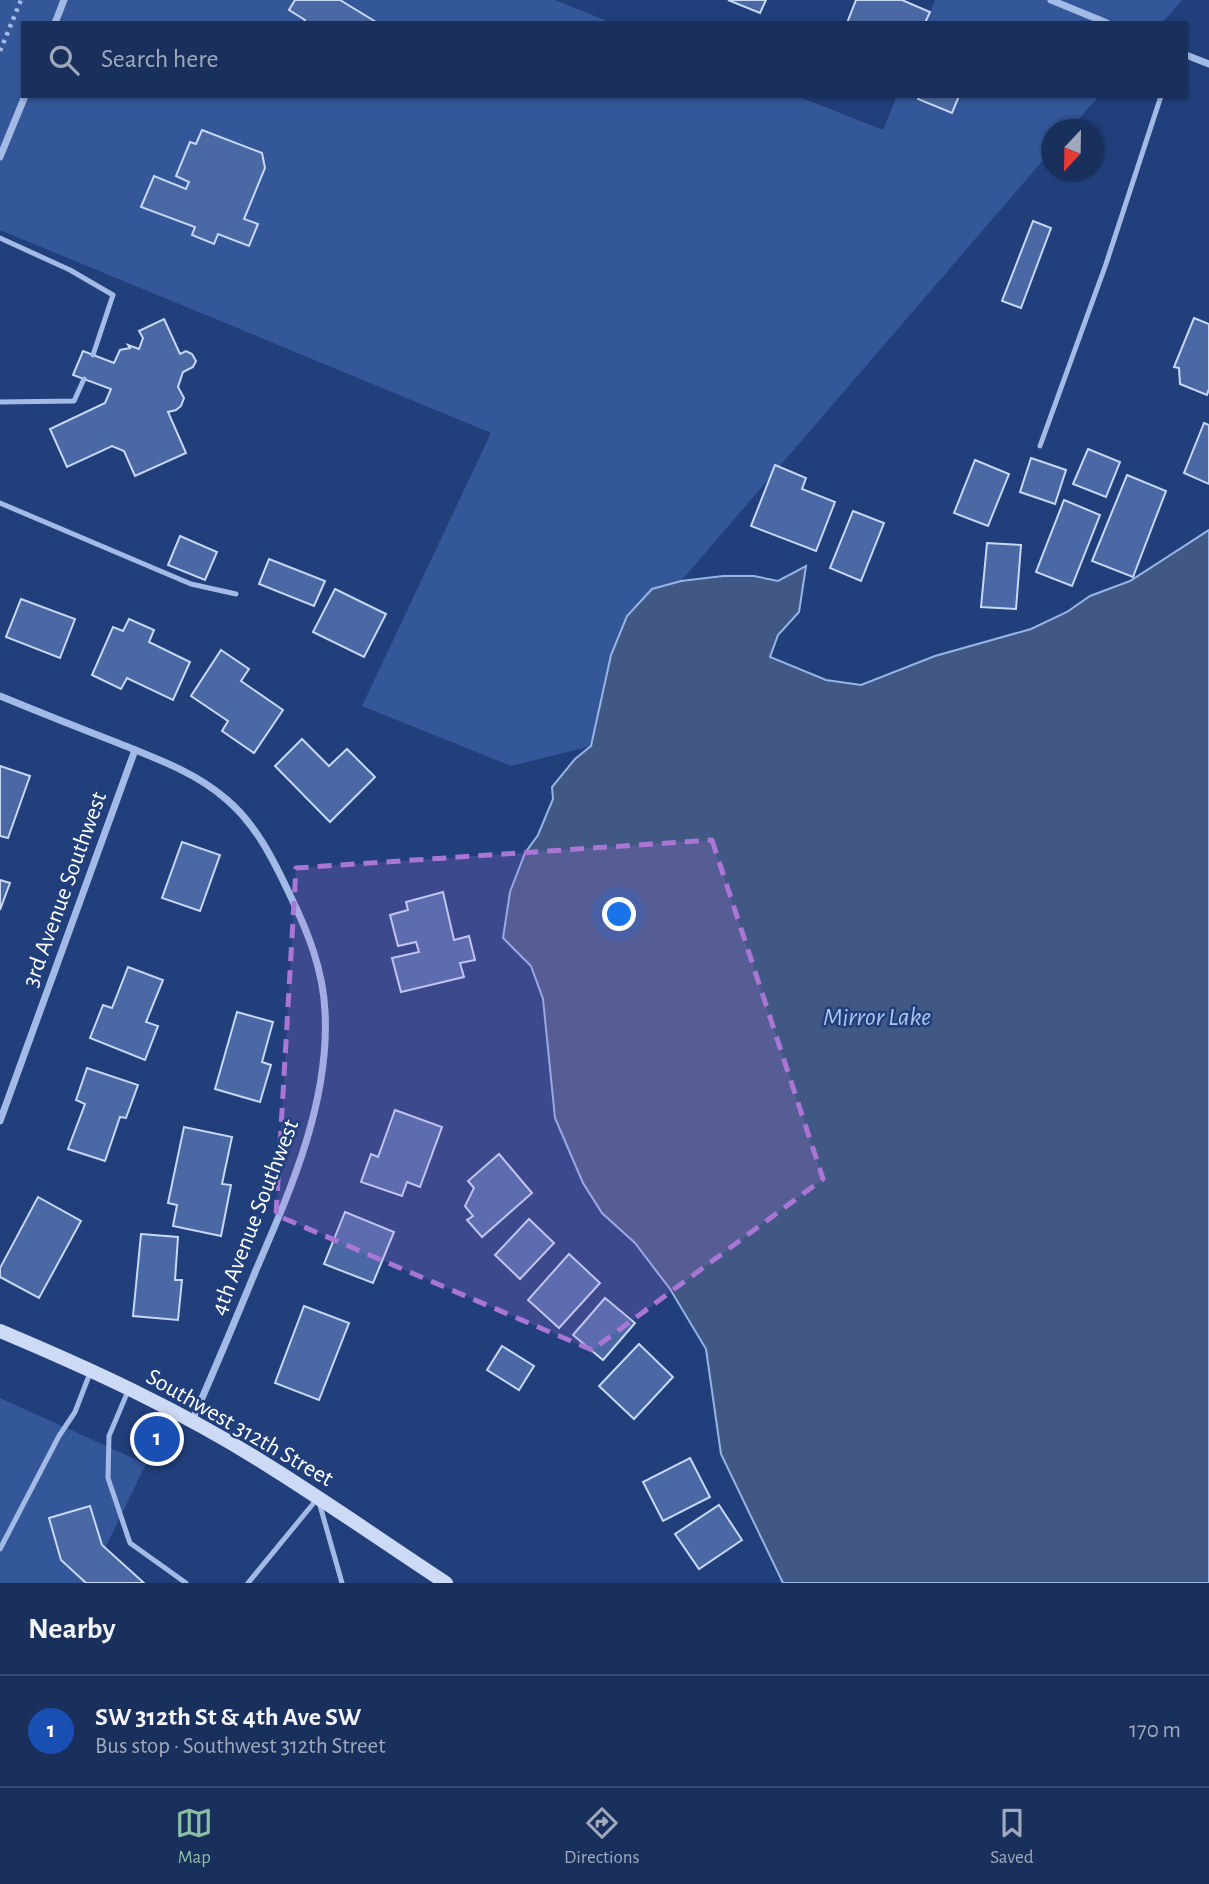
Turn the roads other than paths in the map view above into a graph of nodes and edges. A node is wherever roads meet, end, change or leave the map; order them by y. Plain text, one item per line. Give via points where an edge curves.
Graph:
1 (64, 0) edge
2 (1051, 0) edge
3 (56, 21) edge
4 (1102, 21) edge
5 (1188, 56) edge
6 (1209, 64) edge
7 (24, 98) edge
8 (1160, 98) edge
9 (0, 157) edge
10 (0, 238) edge
11 (93, 355) dead end
12 (84, 379) dead end
13 (0, 402) edge
14 (1040, 446) dead end
15 (0, 503) edge
16 (236, 594) dead end
17 (0, 696) edge
18 (135, 750) junction
19 (0, 1121) edge
20 (0, 1331) edge
21 (92, 1371) junction
22 (129, 1388) junction
23 (192, 1421) junction
24 (318, 1499) junction
25 (0, 1549) edge
26 (186, 1583) edge
27 (248, 1583) edge
28 (342, 1583) edge
29 (446, 1583) edge

1 - 3 street
2 - 4 street
5 - 6 street
7 - 9 street
8 - 14 lane
10 - 11 lane via 113,295
12 - 13 lane via 74,401
15 - 16 lane via 191,584
17 - 18 street, 4th Avenue Southwest
18 - 19 street, 3rd Avenue Southwest
18 - 23 street, 4th Avenue Southwest via 184,771 227,799 251,826 292,899 322,982 325,1032 319,1088 307,1135 283,1206
20 - 21 street, Southwest 312th Street
21 - 22 street, Southwest 312th Street
21 - 25 lane via 75,1412
22 - 23 street, Southwest 312th Street
22 - 26 lane via 109,1436 108,1478 130,1543
23 - 24 street, Southwest 312th Street
24 - 27 lane
24 - 28 lane
24 - 29 street, Southwest 312th Street

